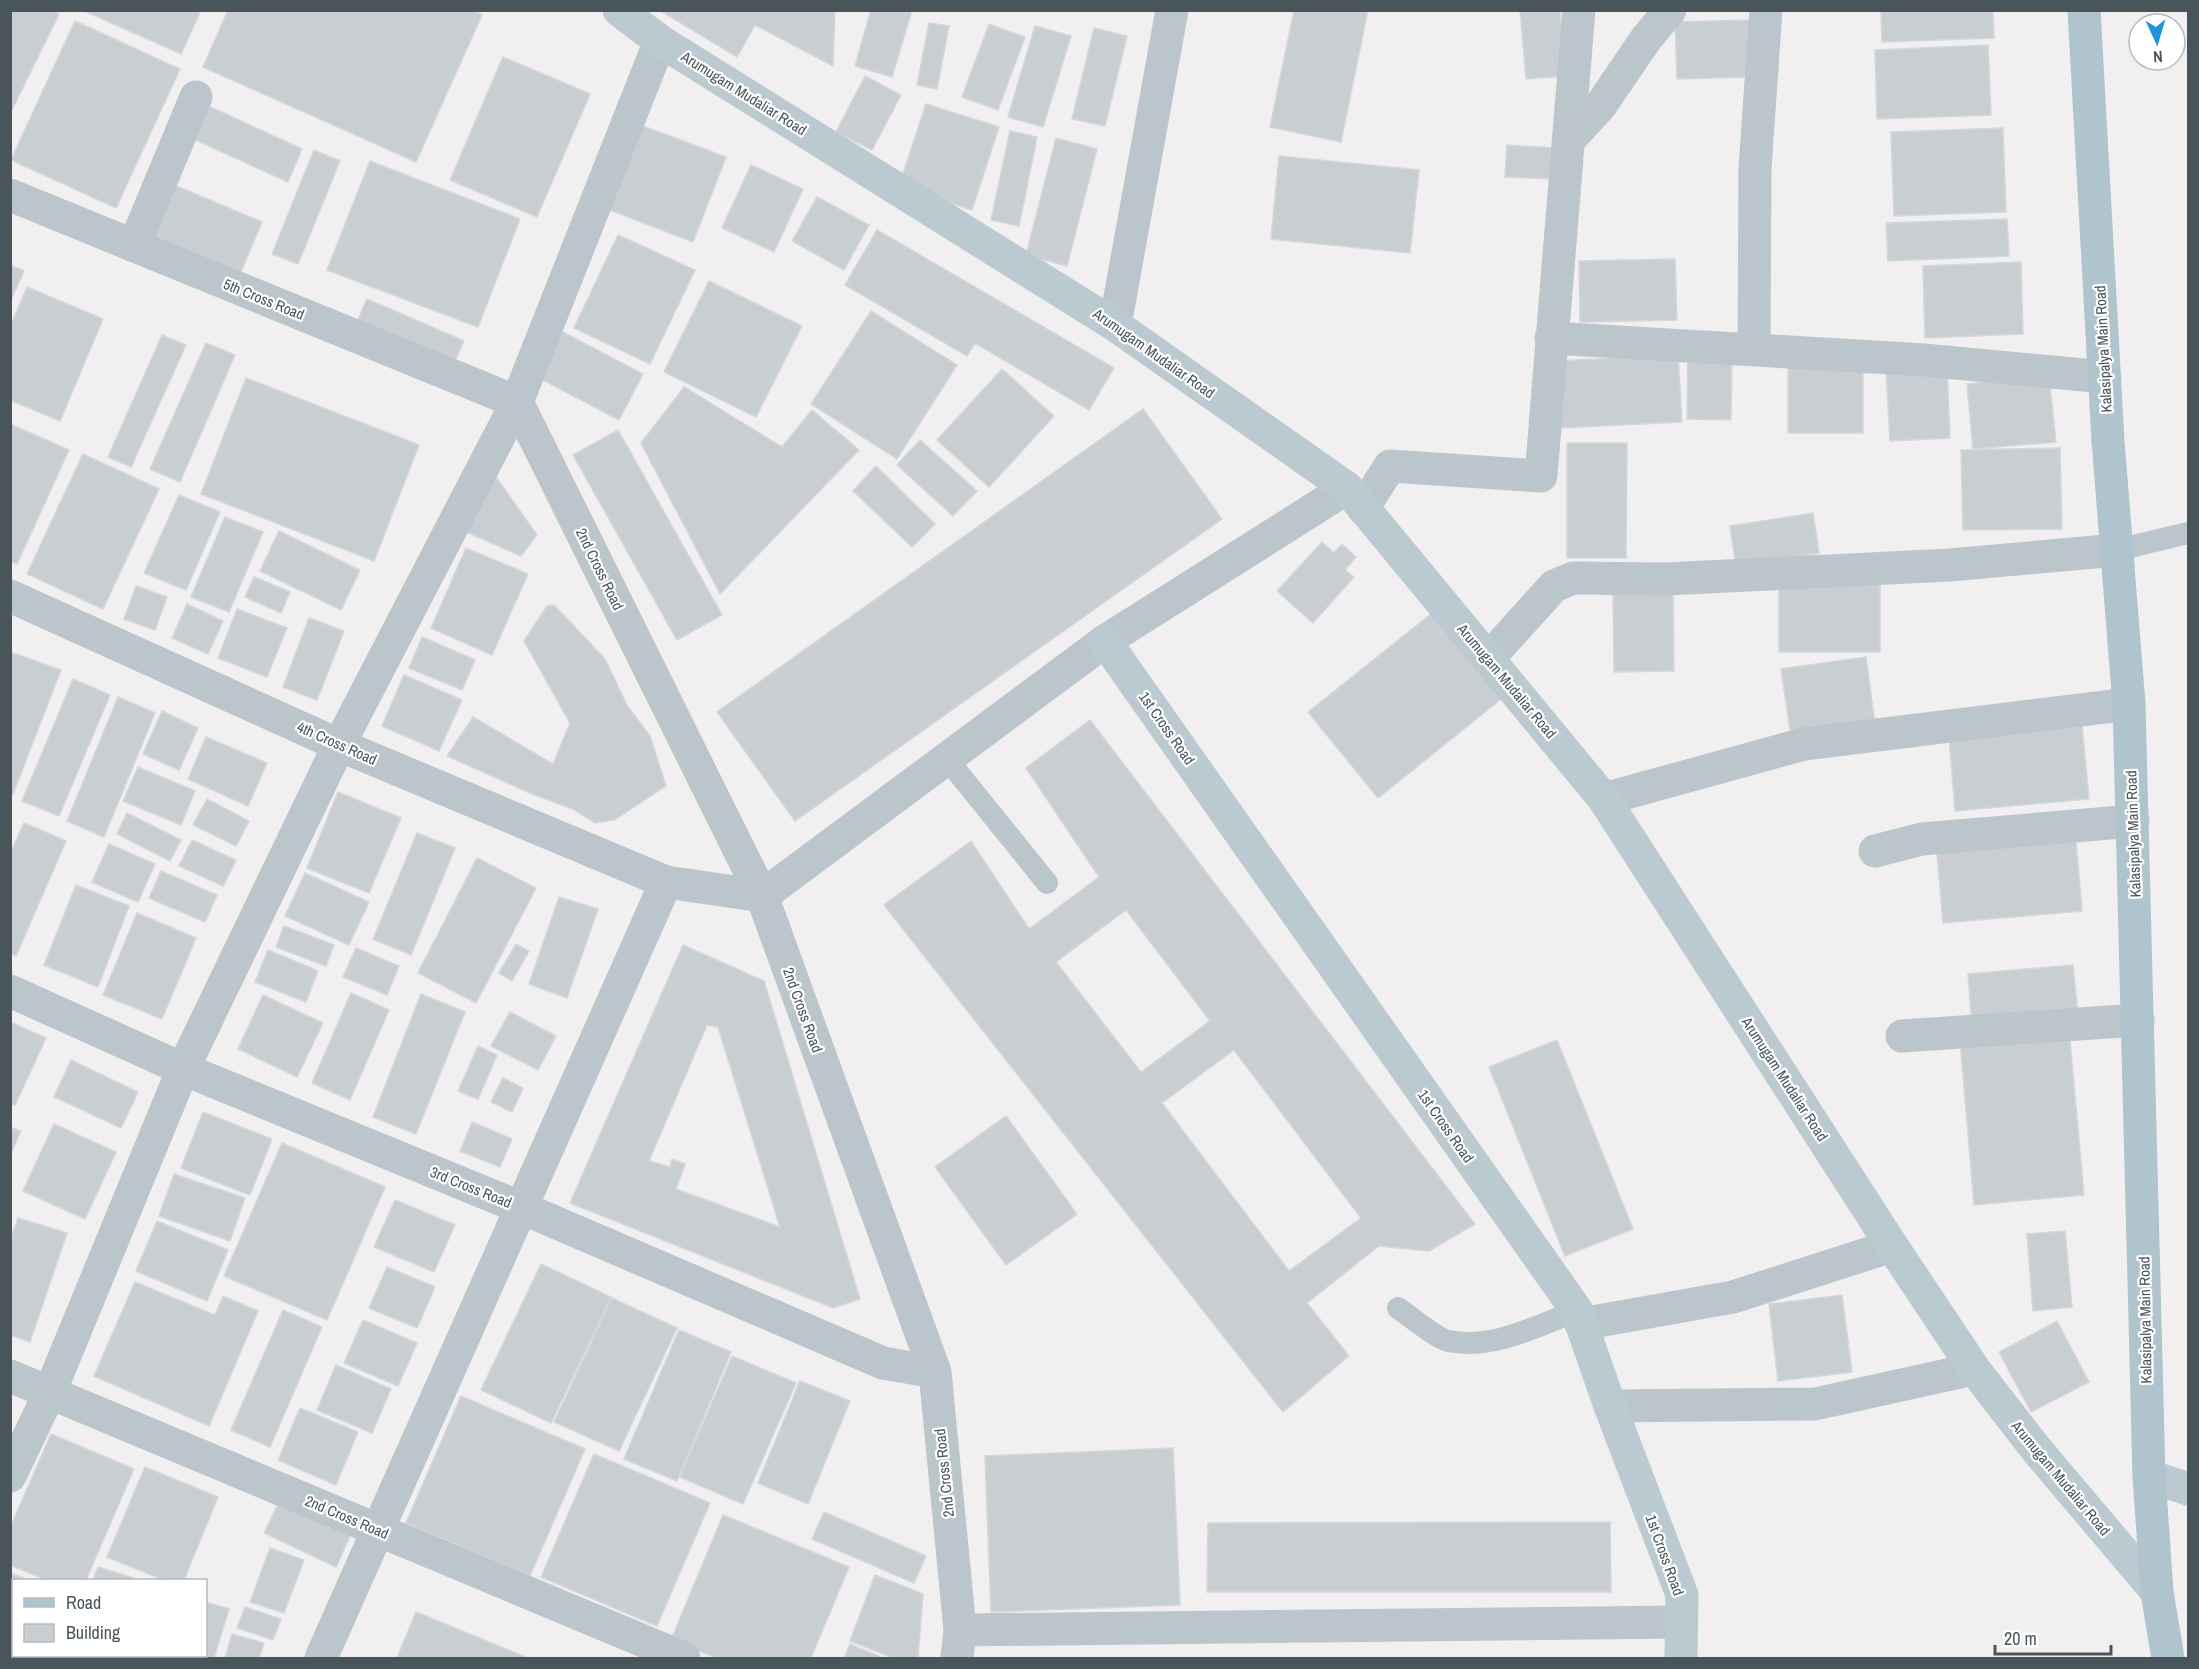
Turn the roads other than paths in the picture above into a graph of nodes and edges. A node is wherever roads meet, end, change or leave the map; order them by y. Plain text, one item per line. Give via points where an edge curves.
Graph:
1 (619, 10) edge
2 (1173, 10) edge
3 (1579, 10) edge
4 (1670, 10) edge
5 (1766, 10) edge
6 (2084, 10) edge
7 (660, 41) junction
8 (196, 97) dead end
9 (1568, 141) junction
10 (10, 195) edge
11 (134, 246) junction
12 (1115, 325) junction
13 (1551, 338) junction
14 (1754, 349) junction
15 (2105, 377) junction
16 (518, 402) junction
17 (1355, 498) junction
18 (2188, 533) edge
19 (2117, 550) junction
20 (10, 596) edge
21 (1105, 641) junction
22 (1488, 659) junction
23 (2129, 704) junction
24 (339, 745) junction
25 (947, 759) junction
26 (1604, 799) junction
27 (2133, 821) junction
28 (1875, 851) dead end
29 (666, 882) junction
30 (1047, 882) dead end
31 (762, 896) junction
32 (10, 992) edge
33 (2138, 1020) junction
34 (1902, 1036) dead end
35 (183, 1069) junction
36 (522, 1208) junction
37 (1892, 1246) junction
38 (1398, 1308) dead end
39 (1579, 1318) junction
40 (1974, 1369) junction
41 (934, 1372) junction
42 (10, 1376) edge
43 (50, 1392) junction
44 (1610, 1406) junction
45 (10, 1476) edge
46 (2150, 1476) junction
47 (2188, 1489) edge
48 (378, 1530) junction
49 (2157, 1592) junction
50 (1681, 1622) junction
51 (958, 1644) edge
52 (321, 1659) edge
53 (684, 1659) edge
54 (1681, 1659) edge
55 (2168, 1659) edge

1 - 7 street, Arumugam Mudaliar Road
2 - 12 street
3 - 9 street
4 - 9 street via 1601,105
5 - 14 street via 1755,168
6 - 15 main road, Kalasipalya Main Road
7 - 12 street, Arumugam Mudaliar Road
7 - 16 street
8 - 11 street
9 - 13 street
10 - 11 street, 5th Cross Road
11 - 16 street, 5th Cross Road
12 - 17 street, Arumugam Mudaliar Road
13 - 14 street
13 - 17 street via 1541,476 1390,466
14 - 15 street
15 - 19 main road, Kalasipalya Main Road
16 - 24 street
16 - 31 street, 2nd Cross Road
17 - 21 street
17 - 22 street, Arumugam Mudaliar Road
18 - 19 lane
19 - 22 street via 1950,565 1666,579 1573,578 1554,586
19 - 23 main road, Kalasipalya Main Road
20 - 24 street, 4th Cross Road
21 - 25 street
21 - 39 street, 1st Cross Road
22 - 26 street, Arumugam Mudaliar Road
23 - 26 street via 1804,744
23 - 27 main road, Kalasipalya Main Road
24 - 29 street, 4th Cross Road
24 - 35 street
25 - 30 lane
25 - 31 street
26 - 37 street, Arumugam Mudaliar Road
27 - 28 street via 1922,839
27 - 33 main road, Kalasipalya Main Road
29 - 31 street, 4th Cross Road
29 - 36 street
31 - 41 street, 2nd Cross Road
32 - 35 street, 3rd Cross Road
33 - 34 street
33 - 46 main road, Kalasipalya Main Road
35 - 36 street, 3rd Cross Road
35 - 43 street
36 - 41 street, 3rd Cross Road via 883,1363
36 - 48 street
37 - 39 street via 1733,1297
37 - 40 street, Arumugam Mudaliar Road
38 - 39 lane via 1447,1341 1497,1341
39 - 44 street, 1st Cross Road
40 - 44 street via 1815,1404
40 - 49 street, Arumugam Mudaliar Road
41 - 51 street, 2nd Cross Road
42 - 43 street, 2nd Cross Road
43 - 45 street
43 - 48 street, 2nd Cross Road
44 - 50 street, 1st Cross Road via 1682,1595
46 - 47 street
46 - 49 main road, Kalasipalya Main Road
48 - 52 street
48 - 53 street, 2nd Cross Road
49 - 55 main road, Kalasipalya Main Road
50 - 51 street
50 - 54 street, 1st Cross Road

